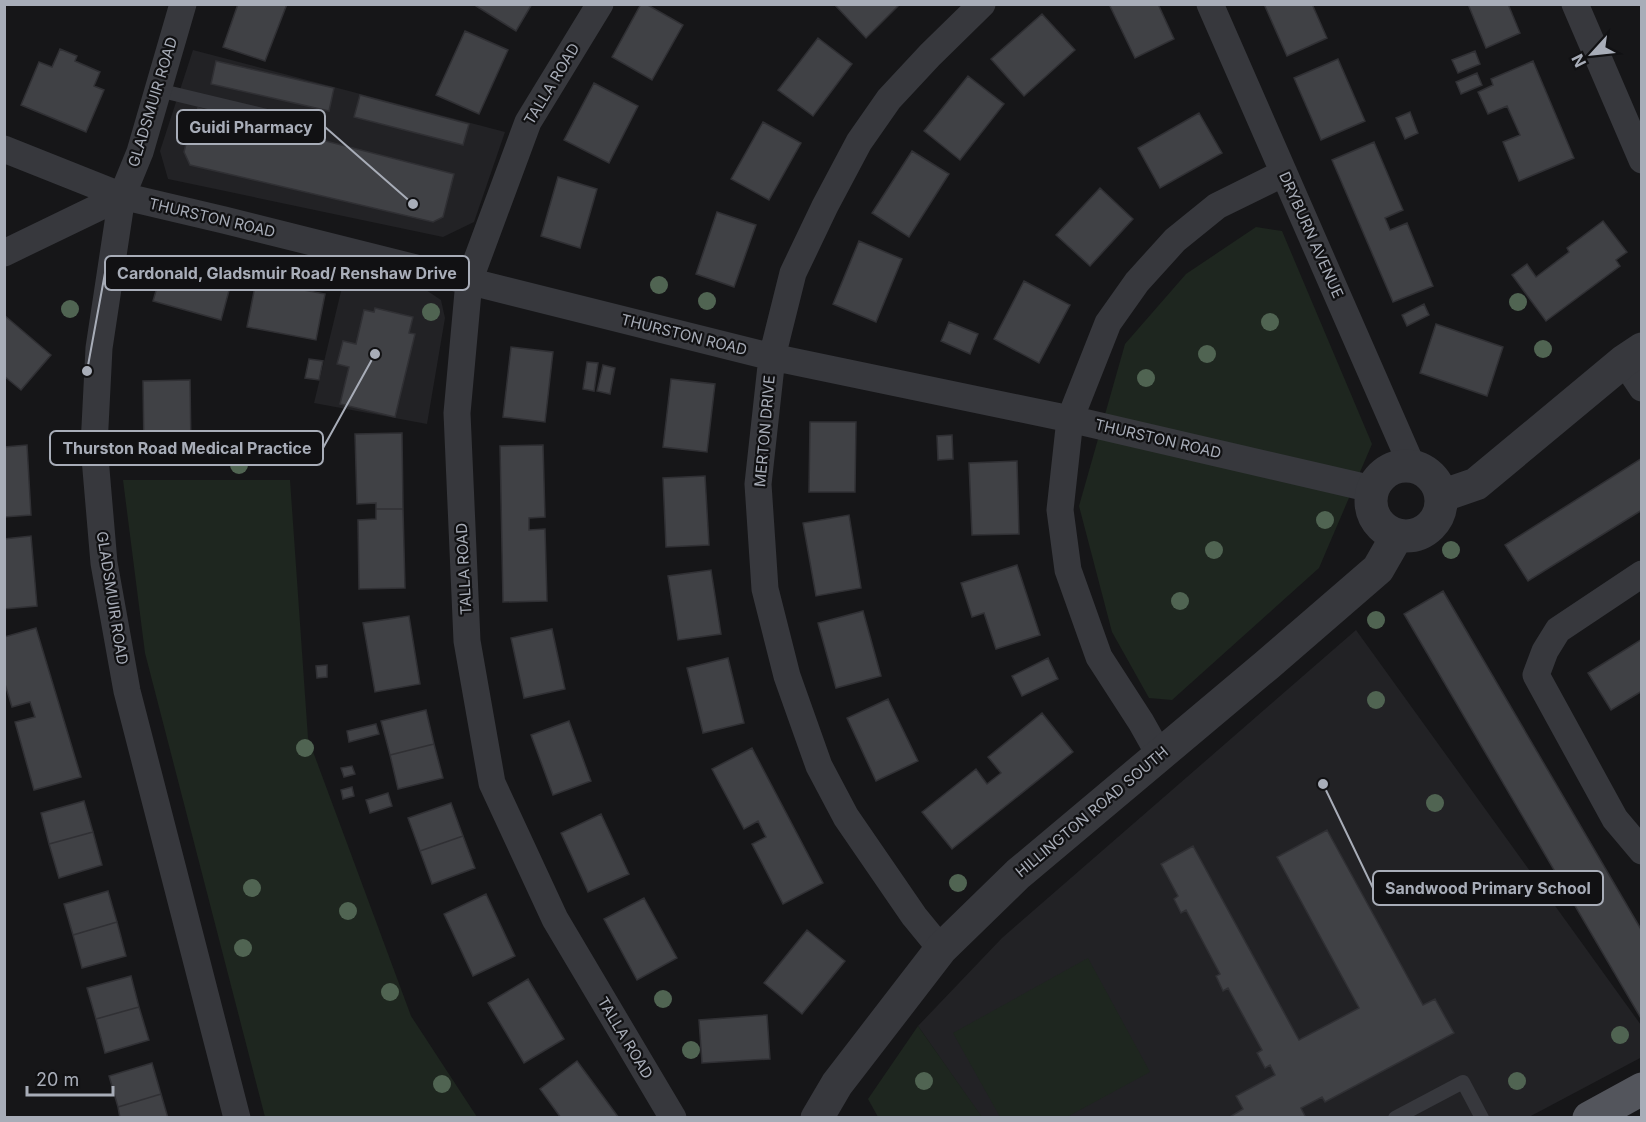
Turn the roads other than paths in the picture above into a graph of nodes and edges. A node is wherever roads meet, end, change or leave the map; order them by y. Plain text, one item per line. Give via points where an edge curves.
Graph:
1 (183, 4) edge
2 (600, 4) edge
3 (982, 4) edge
4 (1210, 4) edge
5 (1575, 4) edge
6 (158, 90) junction
7 (308, 126) dead end
8 (4, 149) edge
9 (1641, 160) edge
10 (1284, 174) junction
11 (122, 196) junction
12 (4, 253) edge
13 (469, 281) junction
14 (771, 357) junction
15 (1636, 366) edge
16 (1070, 418) junction
17 (1412, 466) junction
18 (1372, 489) junction
19 (1441, 496) junction
20 (1397, 536) junction
21 (1641, 574) edge
22 (1159, 754) junction
23 (1641, 851) edge
24 (941, 949) junction
25 (1641, 1089) edge
26 (237, 1118) edge
27 (673, 1118) edge
28 (817, 1118) edge
29 (1395, 1118) edge
30 (1482, 1118) edge
31 (1589, 1118) edge

1 - 6 street, GLADSMUIR ROAD
2 - 13 street, TALLA ROAD via 528,122
3 - 14 street, MERTON DRIVE via 889,99 859,142 793,273
4 - 10 street, DRYBURN AVENUE
5 - 9 street
6 - 7 lane
6 - 11 street, GLADSMUIR ROAD
8 - 11 street, THURSTON ROAD
10 - 16 street via 1217,206 1175,240 1137,282 1108,323
10 - 17 street, DRYBURN AVENUE
11 - 12 street
11 - 13 street, THURSTON ROAD
11 - 26 street, GLADSMUIR ROAD via 99,348 94,435 104,563 127,691
13 - 14 street, THURSTON ROAD
13 - 27 street, TALLA ROAD via 457,413 467,629 492,783 555,919
14 - 16 street, THURSTON ROAD
14 - 24 street, MERTON DRIVE via 758,484 765,589 787,676 819,766 846,818
15 - 19 street via 1476,484
16 - 18 street, THURSTON ROAD
16 - 22 street via 1060,510 1068,570 1099,657
17 - 18 street via 1392,468 1380,476
17 - 19 street via 1433,478
18 - 20 street via 1370,504 1374,518
19 - 20 street via 1440,513 1432,525 1417,535
20 - 22 street, HILLINGTON ROAD SOUTH via 1378,568
21 - 23 street via 1558,630 1536,675 1615,819
22 - 24 street, HILLINGTON ROAD SOUTH via 1018,874
24 - 28 street, HILLINGTON ROAD SOUTH via 837,1084
25 - 31 main road
29 - 30 lane via 1463,1082

